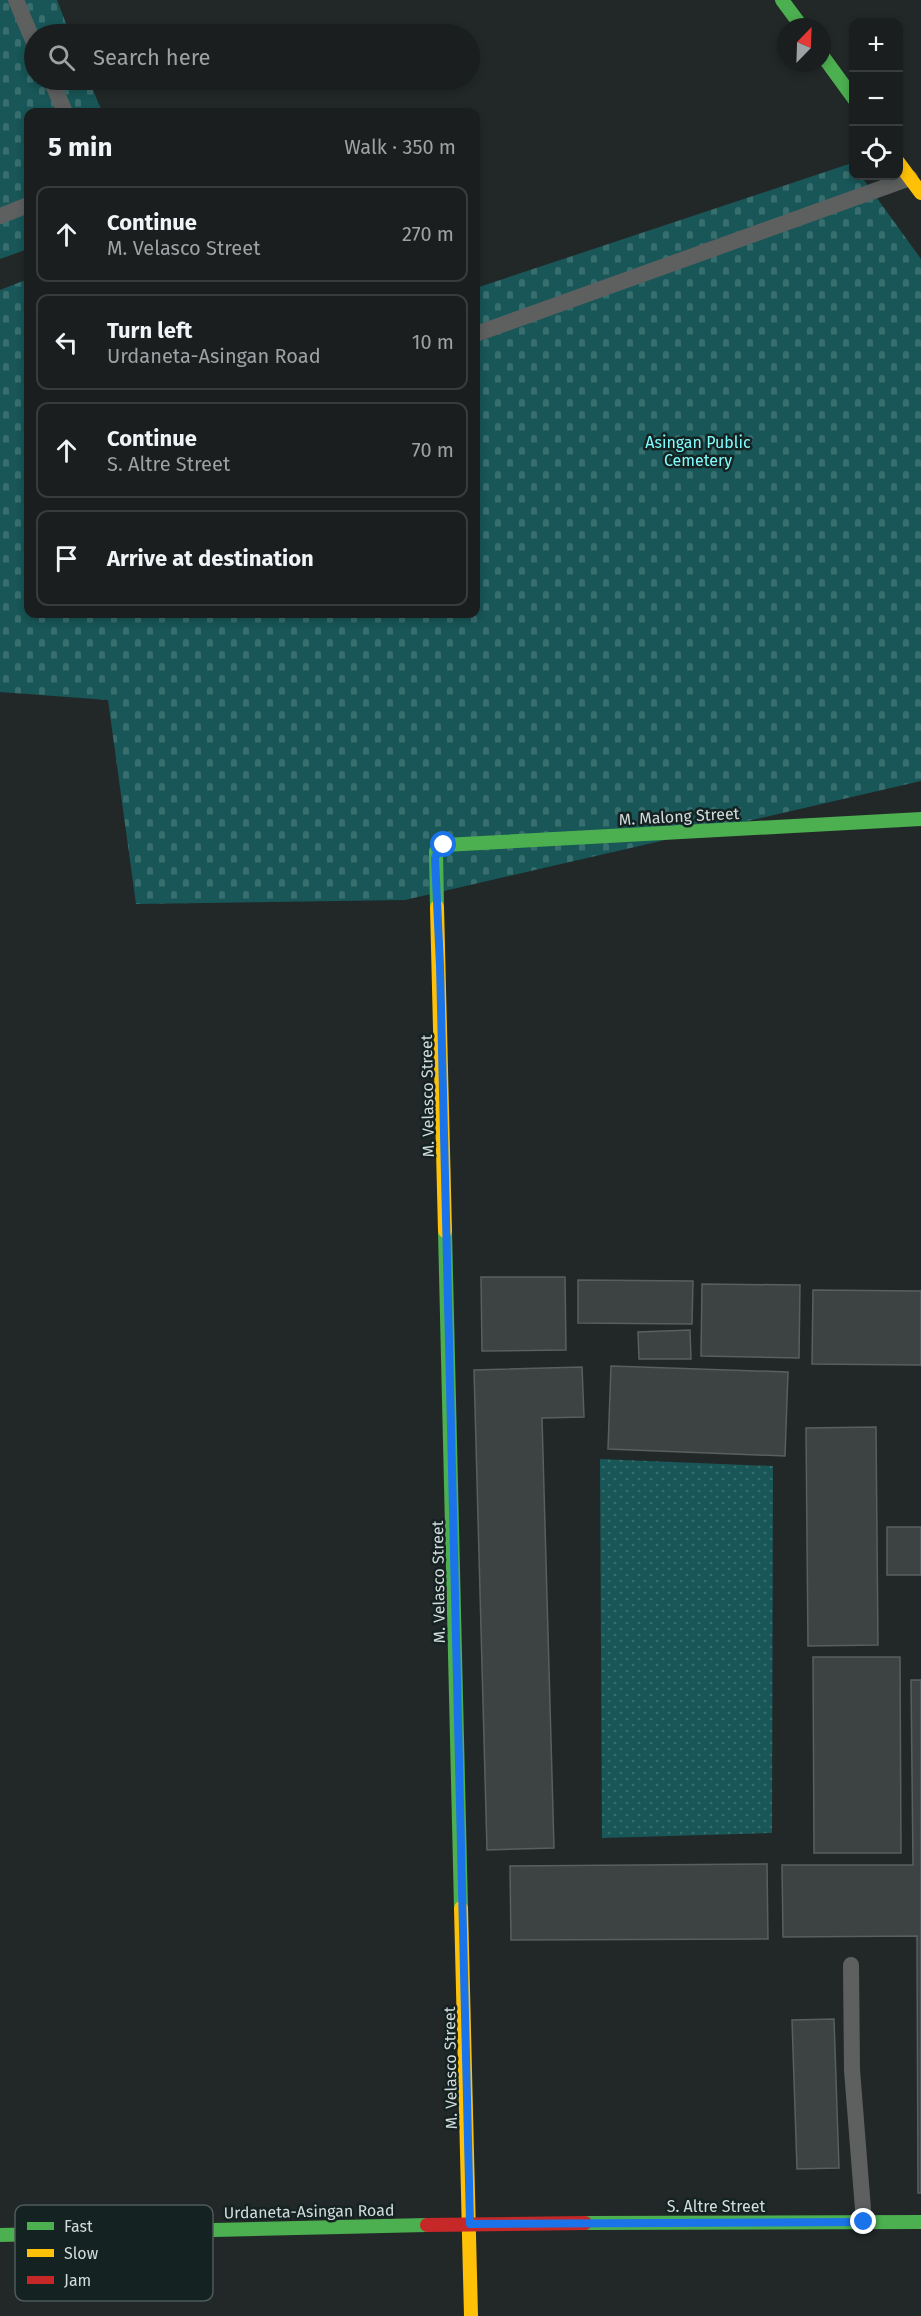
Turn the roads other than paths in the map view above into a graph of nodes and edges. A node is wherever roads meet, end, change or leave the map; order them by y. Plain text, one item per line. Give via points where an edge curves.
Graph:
1 (16, 0) edge
2 (782, 0) edge
3 (795, 18) edge
4 (26, 24) edge
5 (831, 68) edge
6 (55, 90) edge
7 (849, 92) edge
8 (63, 108) edge
9 (903, 169) edge
10 (910, 178) junction
11 (921, 193) edge
12 (24, 207) edge
13 (0, 216) edge
14 (480, 333) edge
15 (921, 819) edge
16 (439, 848) joint
17 (851, 1965) dead end
18 (864, 2222) junction
19 (921, 2222) edge
20 (511, 2223) joint
21 (470, 2224) junction
22 (213, 2230) edge
23 (0, 2235) edge
24 (15, 2235) edge
25 (471, 2316) edge

1 - 4 lane
2 - 3 street
5 - 7 street
6 - 8 lane
9 - 10 street
10 - 11 street
10 - 14 lane
12 - 13 lane
15 - 16 street, M. Malong Street
16 - 21 street, M. Velasco Street via 435,858
17 - 18 lane via 852,2070
18 - 19 street, S. Altre Street
18 - 20 street, S. Altre Street
20 - 21 street, Urdaneta-Asingan Road
21 - 22 street, Urdaneta-Asingan Road
21 - 25 street, M. Velasco Street
23 - 24 street, Urdaneta-Asingan Road

